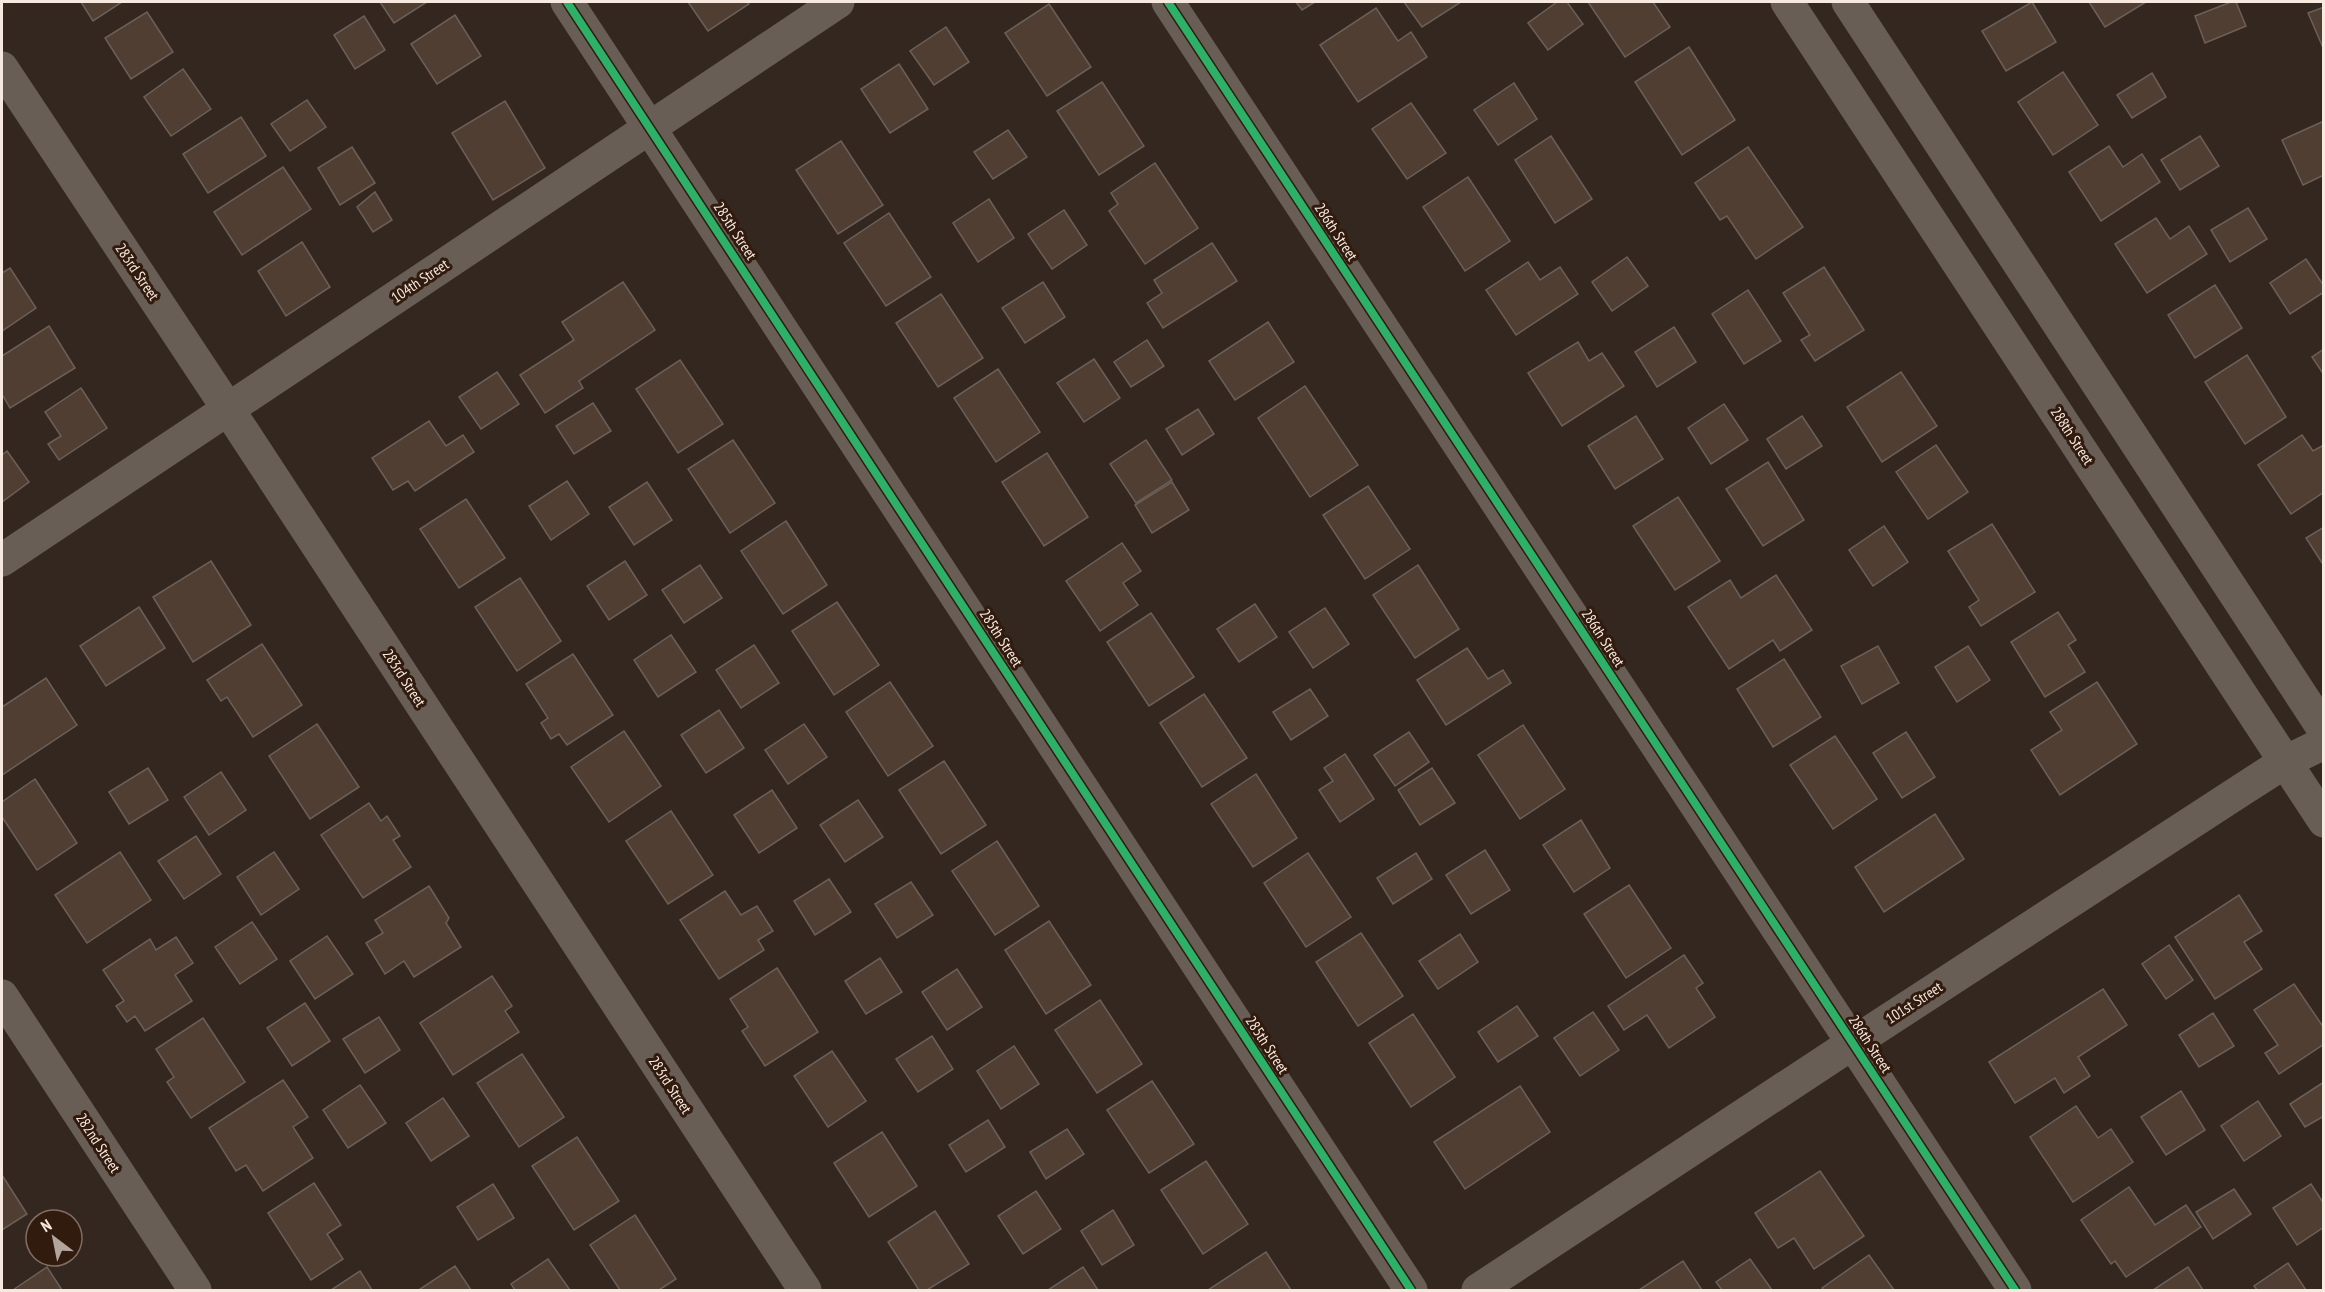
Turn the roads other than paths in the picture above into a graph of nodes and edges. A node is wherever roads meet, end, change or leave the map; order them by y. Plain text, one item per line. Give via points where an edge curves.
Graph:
1 (567, 2) edge
2 (838, 2) edge
3 (1168, 2) edge
4 (1787, 2) edge
5 (1855, 12) edge
6 (1820, 51) junction
7 (2, 68) edge
8 (651, 127) junction
9 (2092, 375) junction
10 (2050, 402) junction
11 (228, 410) junction
12 (2, 560) edge
13 (2324, 730) edge
14 (2324, 742) edge
15 (2285, 762) junction
16 (2324, 820) edge
17 (2, 996) edge
18 (1853, 1042) junction
19 (195, 1290) edge
20 (805, 1290) edge
21 (1411, 1290) edge
22 (1478, 1290) edge
23 (2015, 1290) edge

1 - 8 street, 285th Street
2 - 8 street, 104th Street
3 - 18 street, 286th Street
4 - 6 street, 288th Street
5 - 6 street
5 - 9 street
6 - 10 street, 288th Street
7 - 11 street, 283rd Street
8 - 11 street, 104th Street
8 - 21 street, 285th Street
9 - 10 street
9 - 13 street
10 - 15 street, 288th Street
11 - 12 street, 104th Street
11 - 20 street, 283rd Street
14 - 15 street, 101st Street
15 - 16 street, 288th Street
15 - 18 street, 101st Street
17 - 19 street, 282nd Street
18 - 22 street, 101st Street
18 - 23 street, 286th Street

